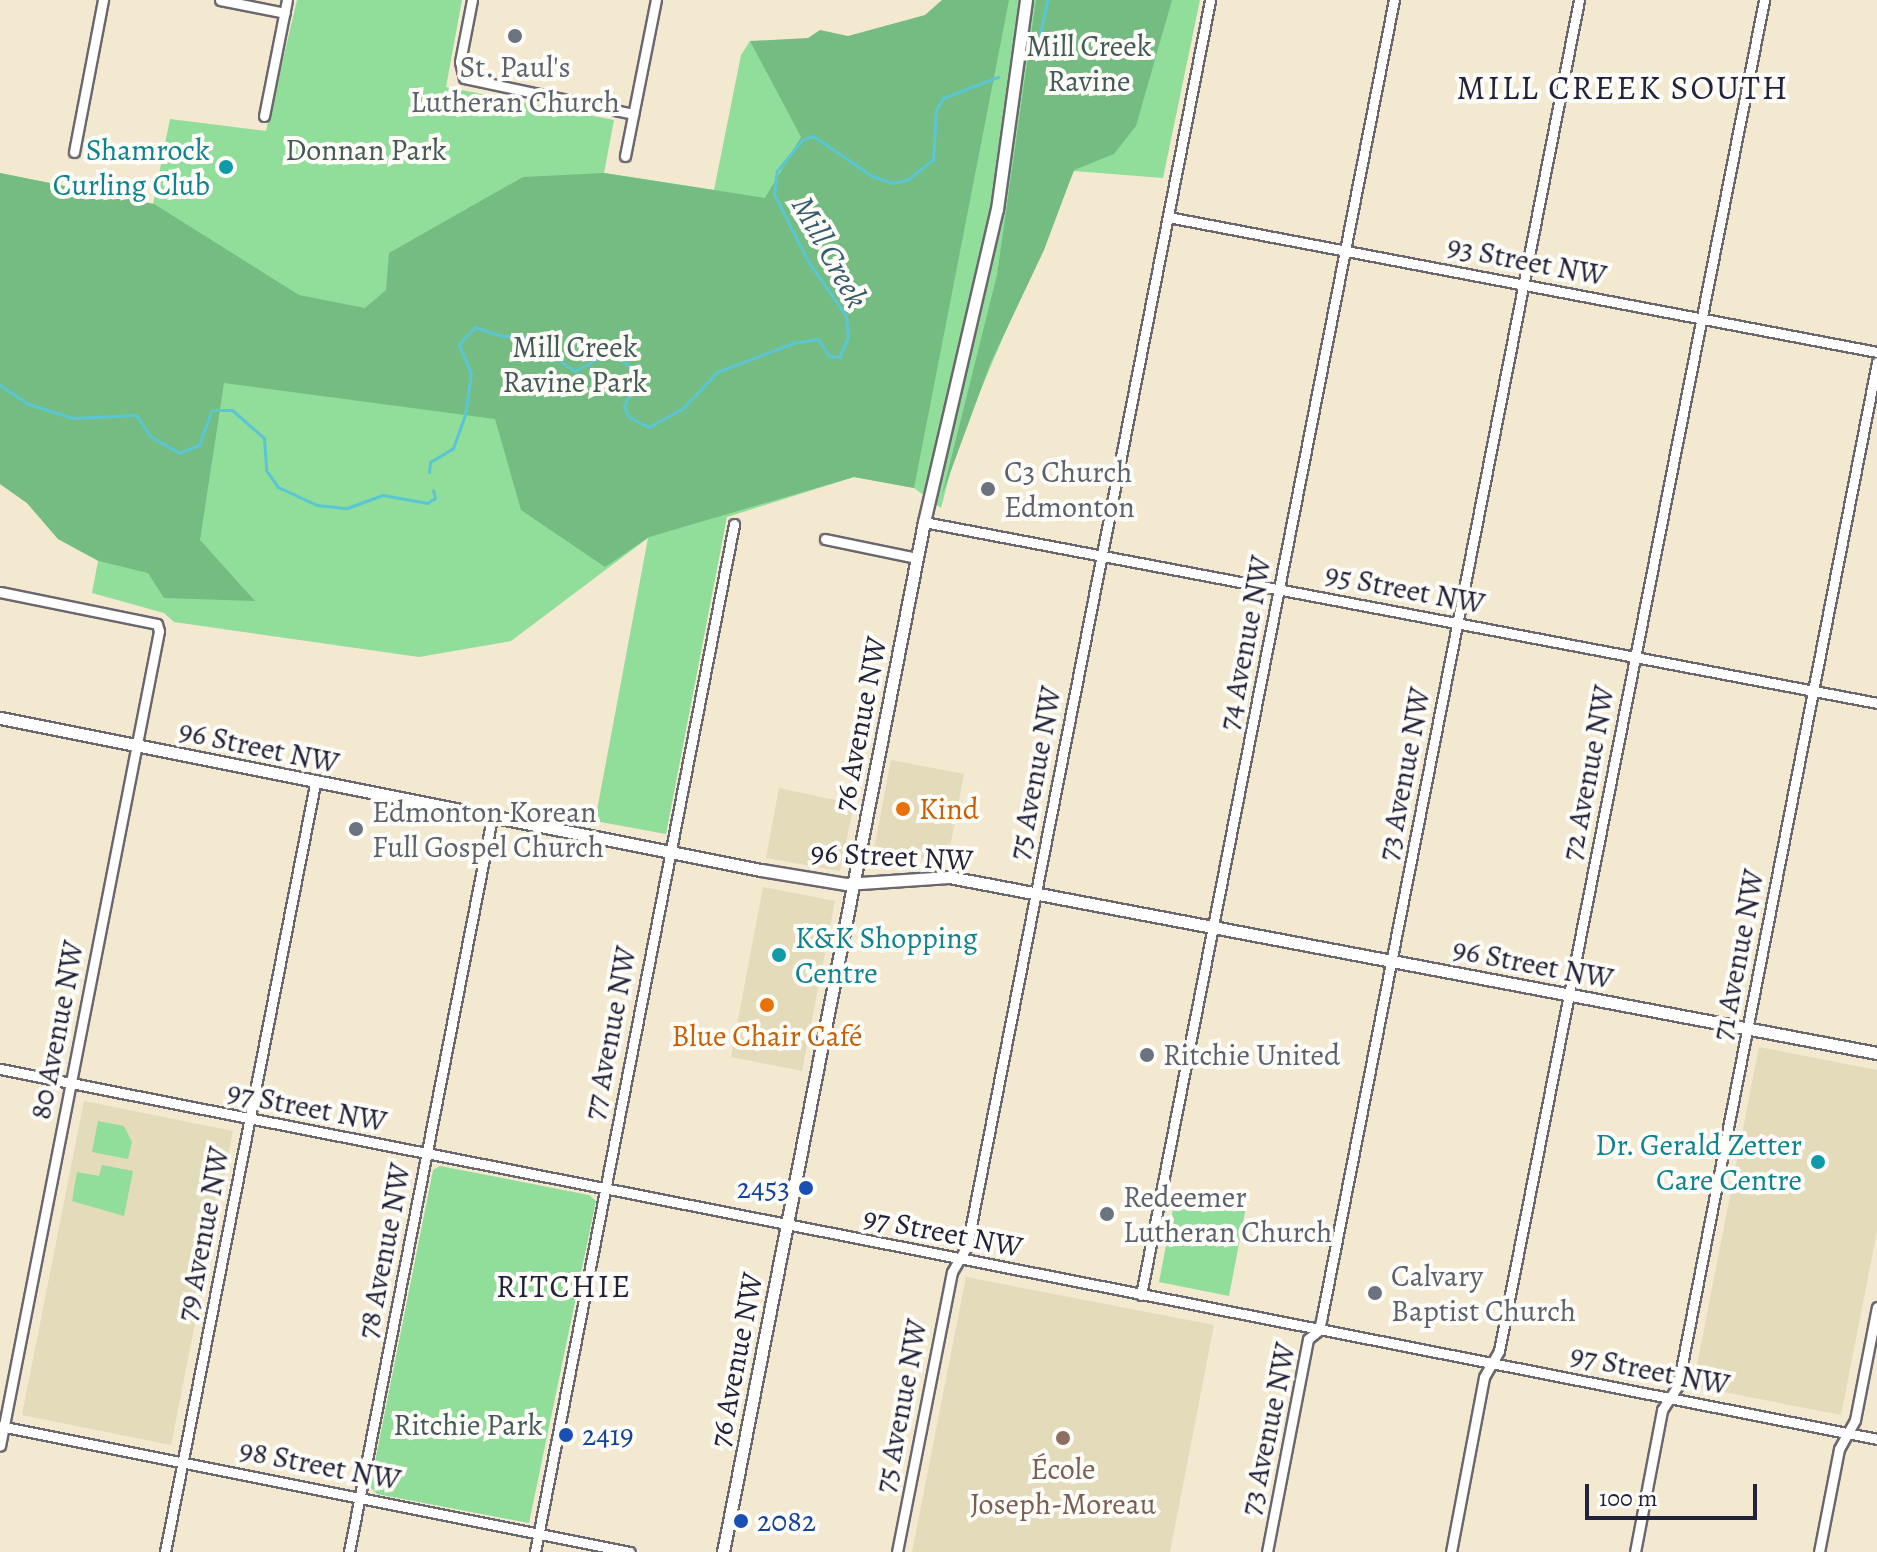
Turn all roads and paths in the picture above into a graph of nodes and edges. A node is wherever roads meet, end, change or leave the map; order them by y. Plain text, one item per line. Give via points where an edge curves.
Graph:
1 (103, 0) edge
2 (220, 0) edge
3 (287, 0) edge
4 (472, 0) edge
5 (656, 0) edge
6 (1026, 0) edge
7 (1210, 0) edge
8 (1394, 0) edge
9 (1579, 0) edge
10 (1764, 0) edge
11 (285, 13) junction
12 (633, 114) junction
13 (264, 116) dead end
14 (74, 152) dead end
15 (625, 156) dead end
16 (1168, 217) junction
17 (1346, 250) junction
18 (1524, 285) junction
19 (1701, 319) junction
20 (1877, 352) edge
21 (1877, 362) edge
22 (924, 522) junction
23 (734, 524) dead end
24 (825, 539) dead end
25 (1101, 556) junction
26 (917, 558) junction
27 (1279, 590) junction
28 (0, 592) edge
29 (1457, 623) junction
30 (1634, 657) junction
31 (1813, 691) junction
32 (1877, 703) edge
33 (0, 718) edge
34 (138, 746) junction
35 (315, 784) junction
36 (492, 818) junction
37 (669, 852) junction
38 (853, 884) junction
39 (1036, 893) junction
40 (1214, 928) junction
41 (1392, 961) junction
42 (1570, 995) junction
43 (1748, 1029) junction
44 (1877, 1053) edge
45 (0, 1069) edge
46 (71, 1084) junction
47 (249, 1121) junction
48 (427, 1156) junction
49 (605, 1191) junction
50 (786, 1226) junction
51 (959, 1260) junction
52 (1141, 1295) junction
53 (1877, 1307) edge
54 (1319, 1330) junction
55 (1492, 1363) junction
56 (1670, 1399) junction
57 (2, 1427) edge
58 (1847, 1434) junction
59 (1877, 1439) edge
60 (0, 1446) edge
61 (183, 1462) junction
62 (359, 1497) junction
63 (539, 1534) junction
64 (165, 1552) edge
65 (349, 1552) edge
66 (535, 1552) edge
67 (630, 1552) edge
68 (723, 1552) edge
69 (897, 1552) edge
70 (1267, 1552) edge
71 (1451, 1552) edge
72 (1635, 1552) edge
73 (1819, 1552) edge

1 - 14 street
2 - 11 street
3 - 11 street
4 - 12 street via 462,74 473,83
5 - 12 street
6 - 22 street, 76 Avenue NW via 997,209
7 - 16 street, 75 Avenue NW
8 - 17 street, 74 Avenue NW
9 - 18 street, 73 Avenue NW
10 - 19 street, 72 Avenue NW
11 - 13 street
12 - 15 street
16 - 17 street, 93 Street NW
16 - 25 street, 75 Avenue NW
17 - 18 street, 93 Street NW
17 - 27 street, 74 Avenue NW
18 - 19 street, 93 Street NW
18 - 29 street, 73 Avenue NW
19 - 20 street, 93 Street NW
19 - 30 street, 72 Avenue NW
21 - 31 street, 71 Avenue NW
22 - 25 street, 95 Street NW
22 - 26 street, 76 Avenue NW
23 - 37 street, 77 Avenue NW
24 - 26 street
25 - 27 street, 95 Street NW
25 - 39 street, 75 Avenue NW
26 - 38 street, 76 Avenue NW
27 - 29 street, 95 Street NW
27 - 40 street, 74 Avenue NW
28 - 34 street, 80 Avenue NW via 157,624
29 - 30 street, 95 Street NW
29 - 41 street, 73 Avenue NW
30 - 31 street, 95 Street NW
30 - 42 street, 72 Avenue NW
31 - 32 street, 95 Street NW
31 - 43 street, 71 Avenue NW
33 - 34 street, 96 Street NW
34 - 35 street, 96 Street NW
34 - 46 street, 80 Avenue NW
35 - 36 street, 96 Street NW
35 - 47 street, 79 Avenue NW
36 - 37 street, 96 Street NW
36 - 48 street, 78 Avenue NW
37 - 38 street, 96 Street NW
37 - 49 street, 77 Avenue NW
38 - 39 street, 96 Street NW via 933,876
38 - 50 street, 76 Avenue NW
39 - 40 street, 96 Street NW
39 - 51 street, 75 Avenue NW via 967,1246
40 - 41 street, 96 Street NW
40 - 52 street, 74 Avenue NW
41 - 42 street, 96 Street NW
41 - 54 street, 73 Avenue NW
42 - 43 street, 96 Street NW
42 - 55 street, 72 Avenue NW via 1499,1351
43 - 44 street, 96 Street NW
43 - 56 street, 71 Avenue NW via 1678,1385
45 - 46 street, 97 Street NW
46 - 47 street, 97 Street NW
46 - 57 street, 80 Avenue NW
47 - 48 street, 97 Street NW
47 - 61 street, 79 Avenue NW
48 - 49 street, 97 Street NW
48 - 62 street, 78 Avenue NW
49 - 50 street, 97 Street NW
49 - 63 street, 77 Avenue NW
50 - 51 street, 97 Street NW
50 - 68 street, 76 Avenue NW
51 - 52 street, 97 Street NW
51 - 69 street, 75 Avenue NW via 952,1272
52 - 54 street, 97 Street NW
53 - 58 street
54 - 55 street, 97 Street NW
54 - 70 street, 73 Avenue NW via 1308,1339
55 - 56 street, 97 Street NW
55 - 71 street, 72 Avenue NW via 1484,1377
56 - 58 street, 97 Street NW
56 - 72 street, 71 Avenue NW via 1662,1410
57 - 60 street, 80 Avenue NW
57 - 61 street, 98 Street NW
58 - 59 street, 97 Street NW
58 - 73 street via 1839,1449
61 - 62 street, 98 Street NW
61 - 64 street, 79 Avenue NW
62 - 63 street, 98 Street NW
62 - 65 street, 78 Avenue NW
63 - 66 street, 77 Avenue NW
63 - 67 street, 98 Street NW

